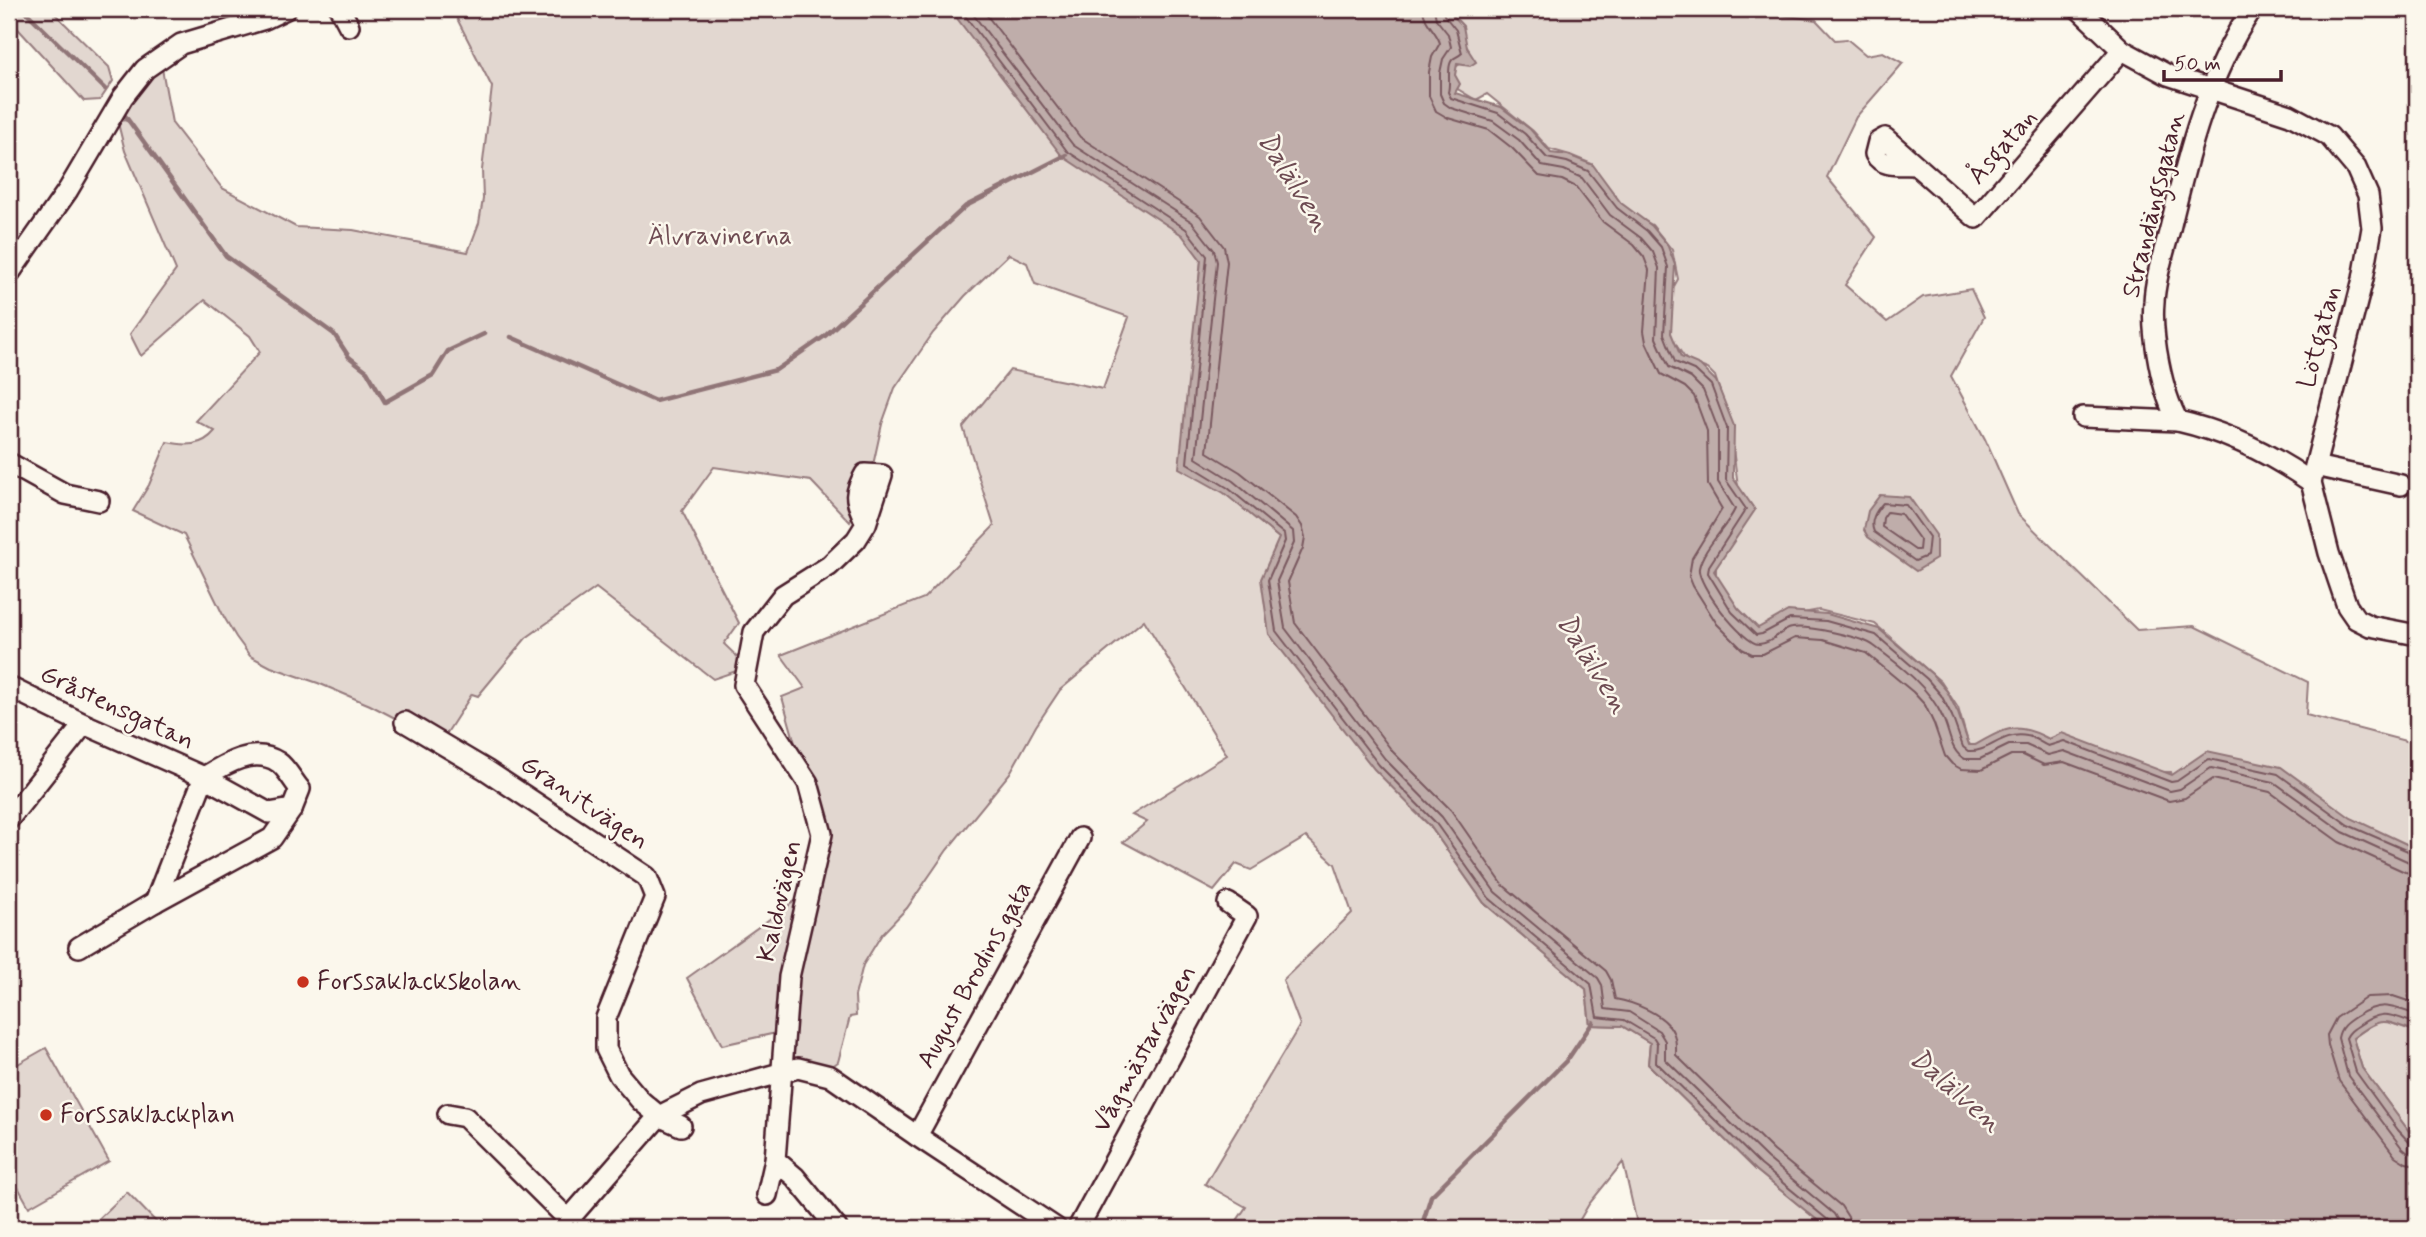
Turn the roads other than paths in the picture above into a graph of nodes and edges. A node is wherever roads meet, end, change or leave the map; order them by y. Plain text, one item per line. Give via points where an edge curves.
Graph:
1 (286, 9) edge
2 (2079, 9) edge
3 (2252, 9) edge
4 (2122, 50) junction
5 (2210, 89) junction
6 (1885, 138) dead end
7 (9, 274) edge
8 (2083, 416) dead end
9 (2179, 421) junction
10 (9, 463) edge
11 (2313, 474) junction
12 (882, 475) dead end
13 (2401, 485) dead end
14 (99, 501) dead end
15 (2417, 635) edge
16 (9, 687) edge
17 (405, 722) dead end
18 (84, 724) junction
19 (204, 777) junction
20 (292, 809) junction
21 (9, 819) edge
22 (1080, 838) dead end
23 (155, 902) junction
24 (1228, 903) dead end
25 (79, 947) dead end
26 (782, 1073) junction
27 (448, 1114) dead end
28 (659, 1116) junction
29 (681, 1126) dead end
30 (916, 1136) junction
31 (775, 1160) junction
32 (766, 1195) dead end
33 (569, 1225) edge
34 (837, 1228) edge
35 (1056, 1228) edge
36 (1077, 1228) edge

1 - 7 street via 181,44 145,69
2 - 4 street, Lötgatan
3 - 5 street, Strandängsgatan
4 - 5 street, Lötgatan via 2168,75
4 - 6 street, Åsgatan via 1976,218
5 - 9 street, Strandängsgatan via 2182,181 2154,301 2154,335 2170,406
5 - 11 street, Lötgatan via 2290,116 2329,136 2356,168 2368,195 2372,228 2363,279
8 - 9 street
9 - 11 street
10 - 14 street via 65,494
11 - 13 street
11 - 15 street, Lötgatan via 2329,553 2347,606 2356,619 2370,626
12 - 26 street, Kaldovägen via 865,474 856,489 866,524 856,540 829,566 783,595 754,632 744,685 808,783 822,834 789,977
16 - 18 street, Gråstensgatan
17 - 28 street, Granitvägen via 647,877 654,897 606,1018 606,1049 619,1075
18 - 19 street, Gråstensgatan
18 - 21 street
19 - 20 street, Gråstensgatan via 269,813
19 - 20 street, Gråstensgatan via 227,762 255,755 278,762 300,789
19 - 23 street
20 - 23 street via 272,838
22 - 30 street, August Brodins gata
23 - 25 street
24 - 36 street, Vågmästarvägen via 1247,916
26 - 28 street via 701,1095
26 - 30 street via 798,1068 830,1076
26 - 31 street, Kaldovägen
27 - 33 street via 465,1117
28 - 29 street, Granitvägen
28 - 33 street
30 - 35 street
31 - 32 street, Kaldovägen
31 - 34 street

